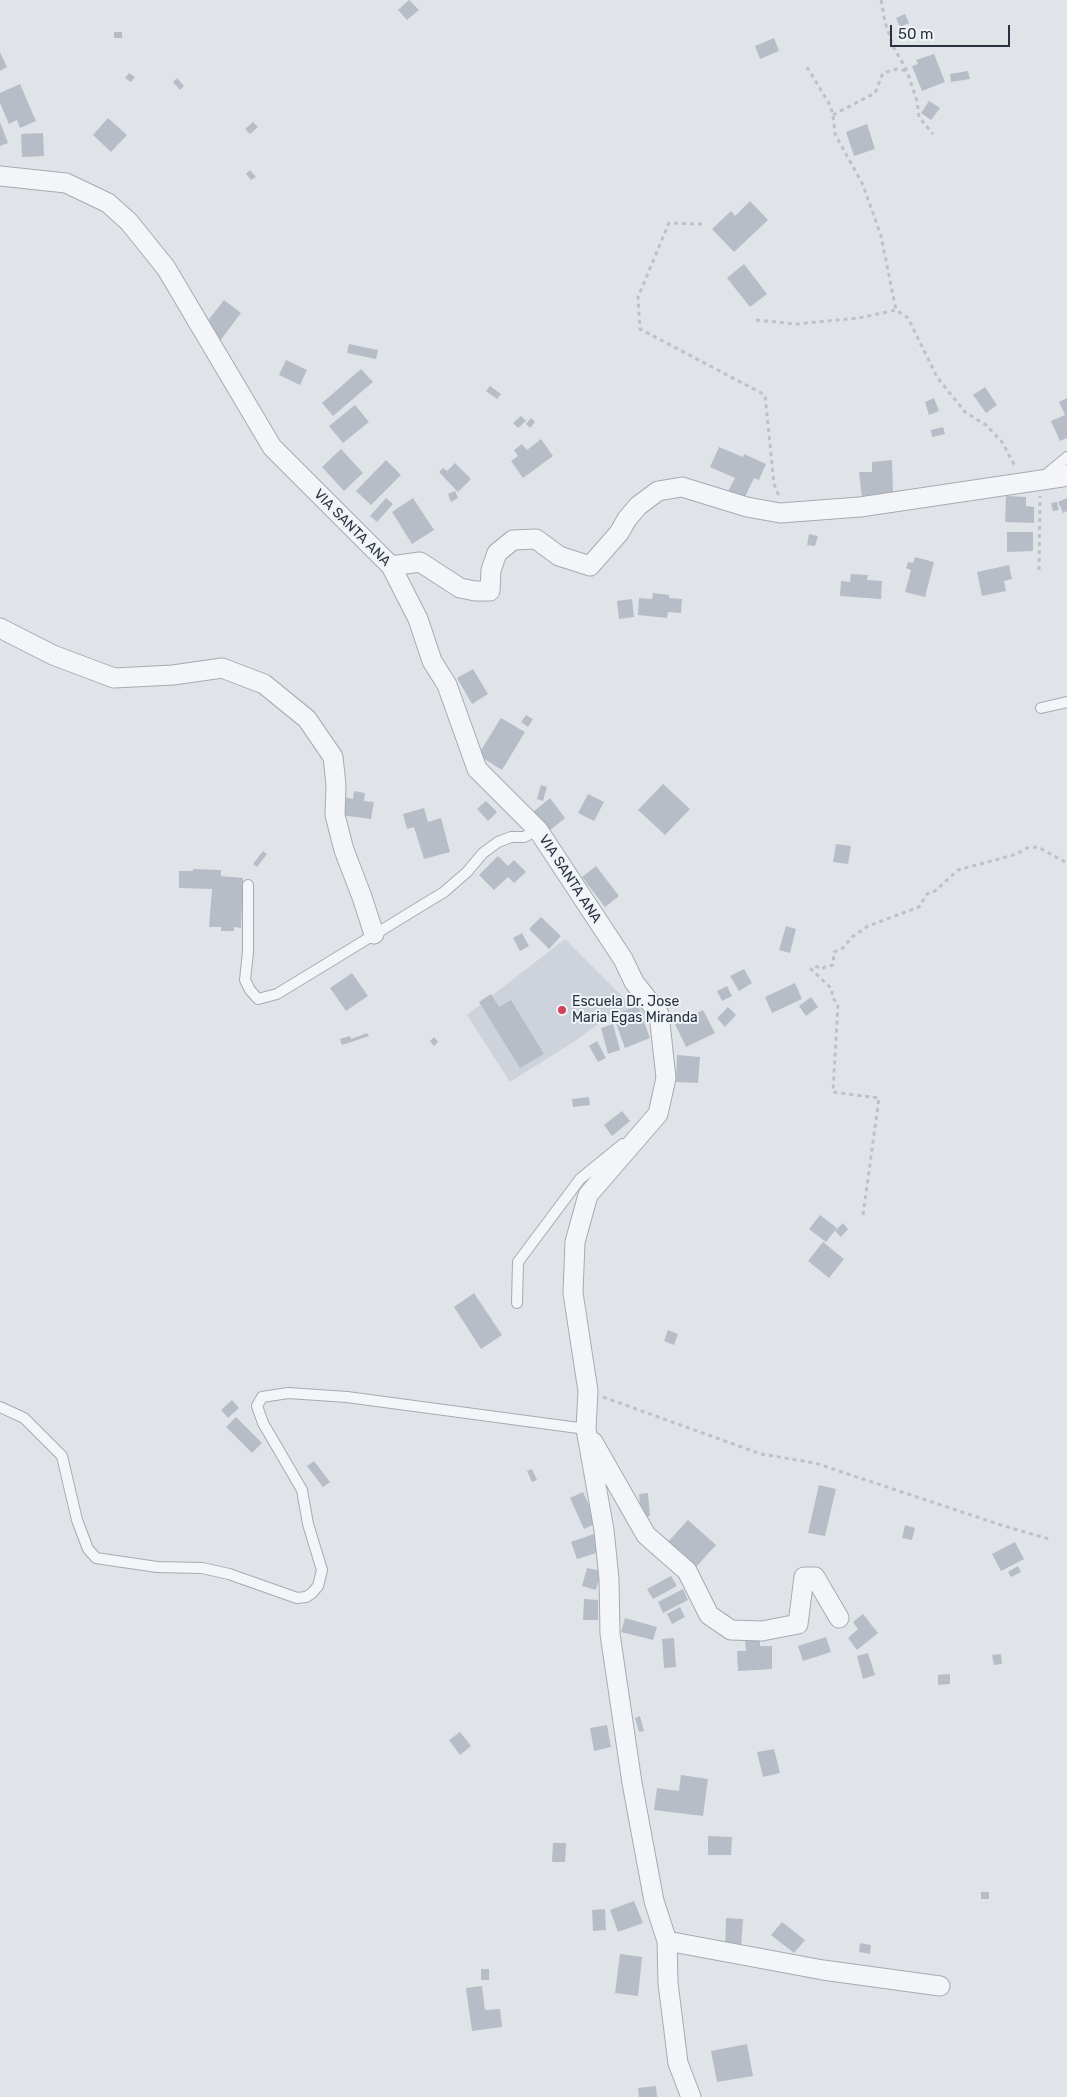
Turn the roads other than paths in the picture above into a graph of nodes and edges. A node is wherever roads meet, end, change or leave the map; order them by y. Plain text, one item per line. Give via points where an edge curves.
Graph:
1 (0, 176) edge
2 (1067, 457) edge
3 (1067, 474) edge
4 (1041, 480) junction
5 (391, 566) junction
6 (0, 628) edge
7 (1067, 702) edge
8 (1041, 708) dead end
9 (538, 830) junction
10 (248, 885) dead end
11 (374, 934) junction
12 (658, 1114) junction
13 (517, 1303) dead end
14 (0, 1407) edge
15 (586, 1428) junction
16 (839, 1618) dead end
17 (667, 1941) junction
18 (940, 1986) dead end
19 (691, 2097) edge

1 - 5 street, VIA SANTA ANA via 66,183 108,204 130,222 166,268 272,447
2 - 4 lane
3 - 4 street
4 - 5 street via 860,507 787,512 747,507 682,487 658,491 638,506 590,566 559,556 536,539 512,540 497,553 491,570 490,591 460,588 420,562
5 - 9 street, VIA SANTA ANA via 418,619 432,661 446,685 478,769
6 - 11 street via 52,655 114,678 222,668 264,684 307,719 334,756 334,815
7 - 8 lane
9 - 11 lane via 524,837 498,842 444,892
9 - 12 street, VIA SANTA ANA via 623,959 634,982 660,1014 666,1078
10 - 11 lane via 245,980 258,998 277,994
12 - 13 lane via 580,1179 518,1262
12 - 15 street via 588,1195 575,1242 573,1294 588,1392
14 - 15 lane via 24,1418 62,1456 77,1520 88,1549 96,1558 157,1567 202,1568 297,1598 312,1593 318,1586 322,1570 302,1490 263,1423 257,1406 262,1397 288,1393 347,1396
15 - 16 street via 646,1535 687,1571 709,1615 731,1630 762,1631 798,1624 804,1577 815,1577
15 - 17 street via 604,1530 610,1634 632,1784 654,1901
17 - 18 street via 823,1970
17 - 19 street via 668,1983 678,2063

